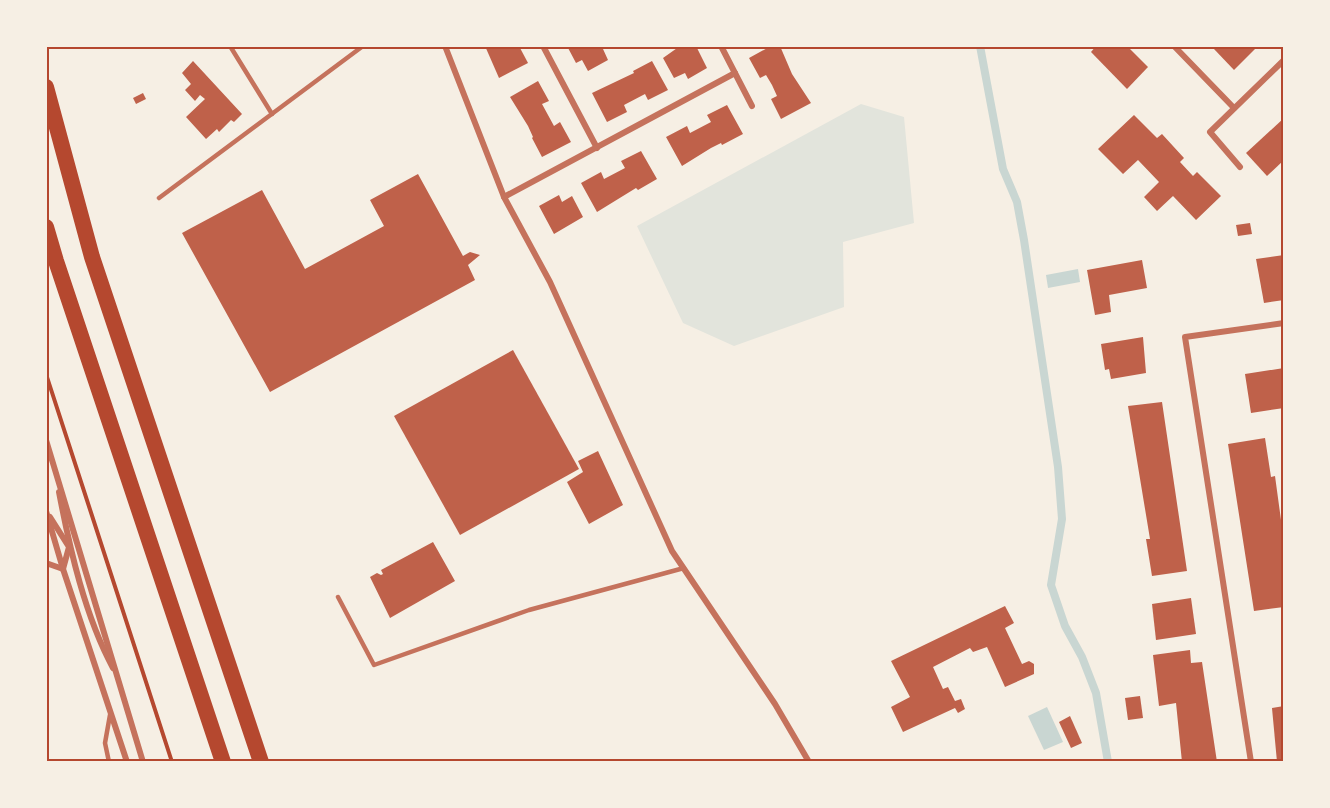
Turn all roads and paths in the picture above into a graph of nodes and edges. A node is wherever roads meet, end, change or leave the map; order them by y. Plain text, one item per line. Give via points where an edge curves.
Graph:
1 (230, 46) edge
2 (363, 46) edge
3 (445, 46) edge
4 (543, 46) edge
5 (721, 46) edge
6 (1174, 46) edge
7 (1284, 60) edge
8 (735, 73) junction
9 (46, 87) edge
10 (752, 106) dead end
11 (1234, 108) junction
12 (272, 114) junction
13 (597, 148) junction
14 (1240, 167) dead end
15 (504, 197) junction
16 (159, 198) dead end
17 (46, 227) edge
18 (1284, 322) edge
19 (46, 374) edge
20 (46, 440) edge
21 (54, 461) junction
22 (47, 512) edge
23 (69, 546) junction
24 (46, 563) edge
25 (684, 568) junction
26 (63, 569) junction
27 (338, 597) dead end
28 (119, 679) junction
29 (111, 713) junction
30 (109, 762) edge
31 (127, 762) edge
32 (143, 762) edge
33 (172, 762) edge
34 (223, 762) edge
35 (261, 762) edge
36 (809, 762) edge
37 (1251, 762) edge

1 - 12 lane
2 - 12 lane
3 - 15 street
4 - 13 street
5 - 8 street
6 - 11 street
7 - 11 street
8 - 10 street
8 - 13 street
9 - 35 highway via 92,257
11 - 14 street via 1210,132
12 - 16 lane
13 - 15 street
15 - 25 street via 550,282 672,551
17 - 34 highway
18 - 37 street via 1185,337
19 - 33 path
20 - 21 street
21 - 23 street
21 - 28 street
22 - 23 street
22 - 26 street
23 - 26 street
23 - 28 street via 100,645
24 - 26 street
25 - 27 lane via 529,610 374,665
25 - 36 street
26 - 29 street
28 - 32 street
29 - 30 lane via 105,743
29 - 31 street

